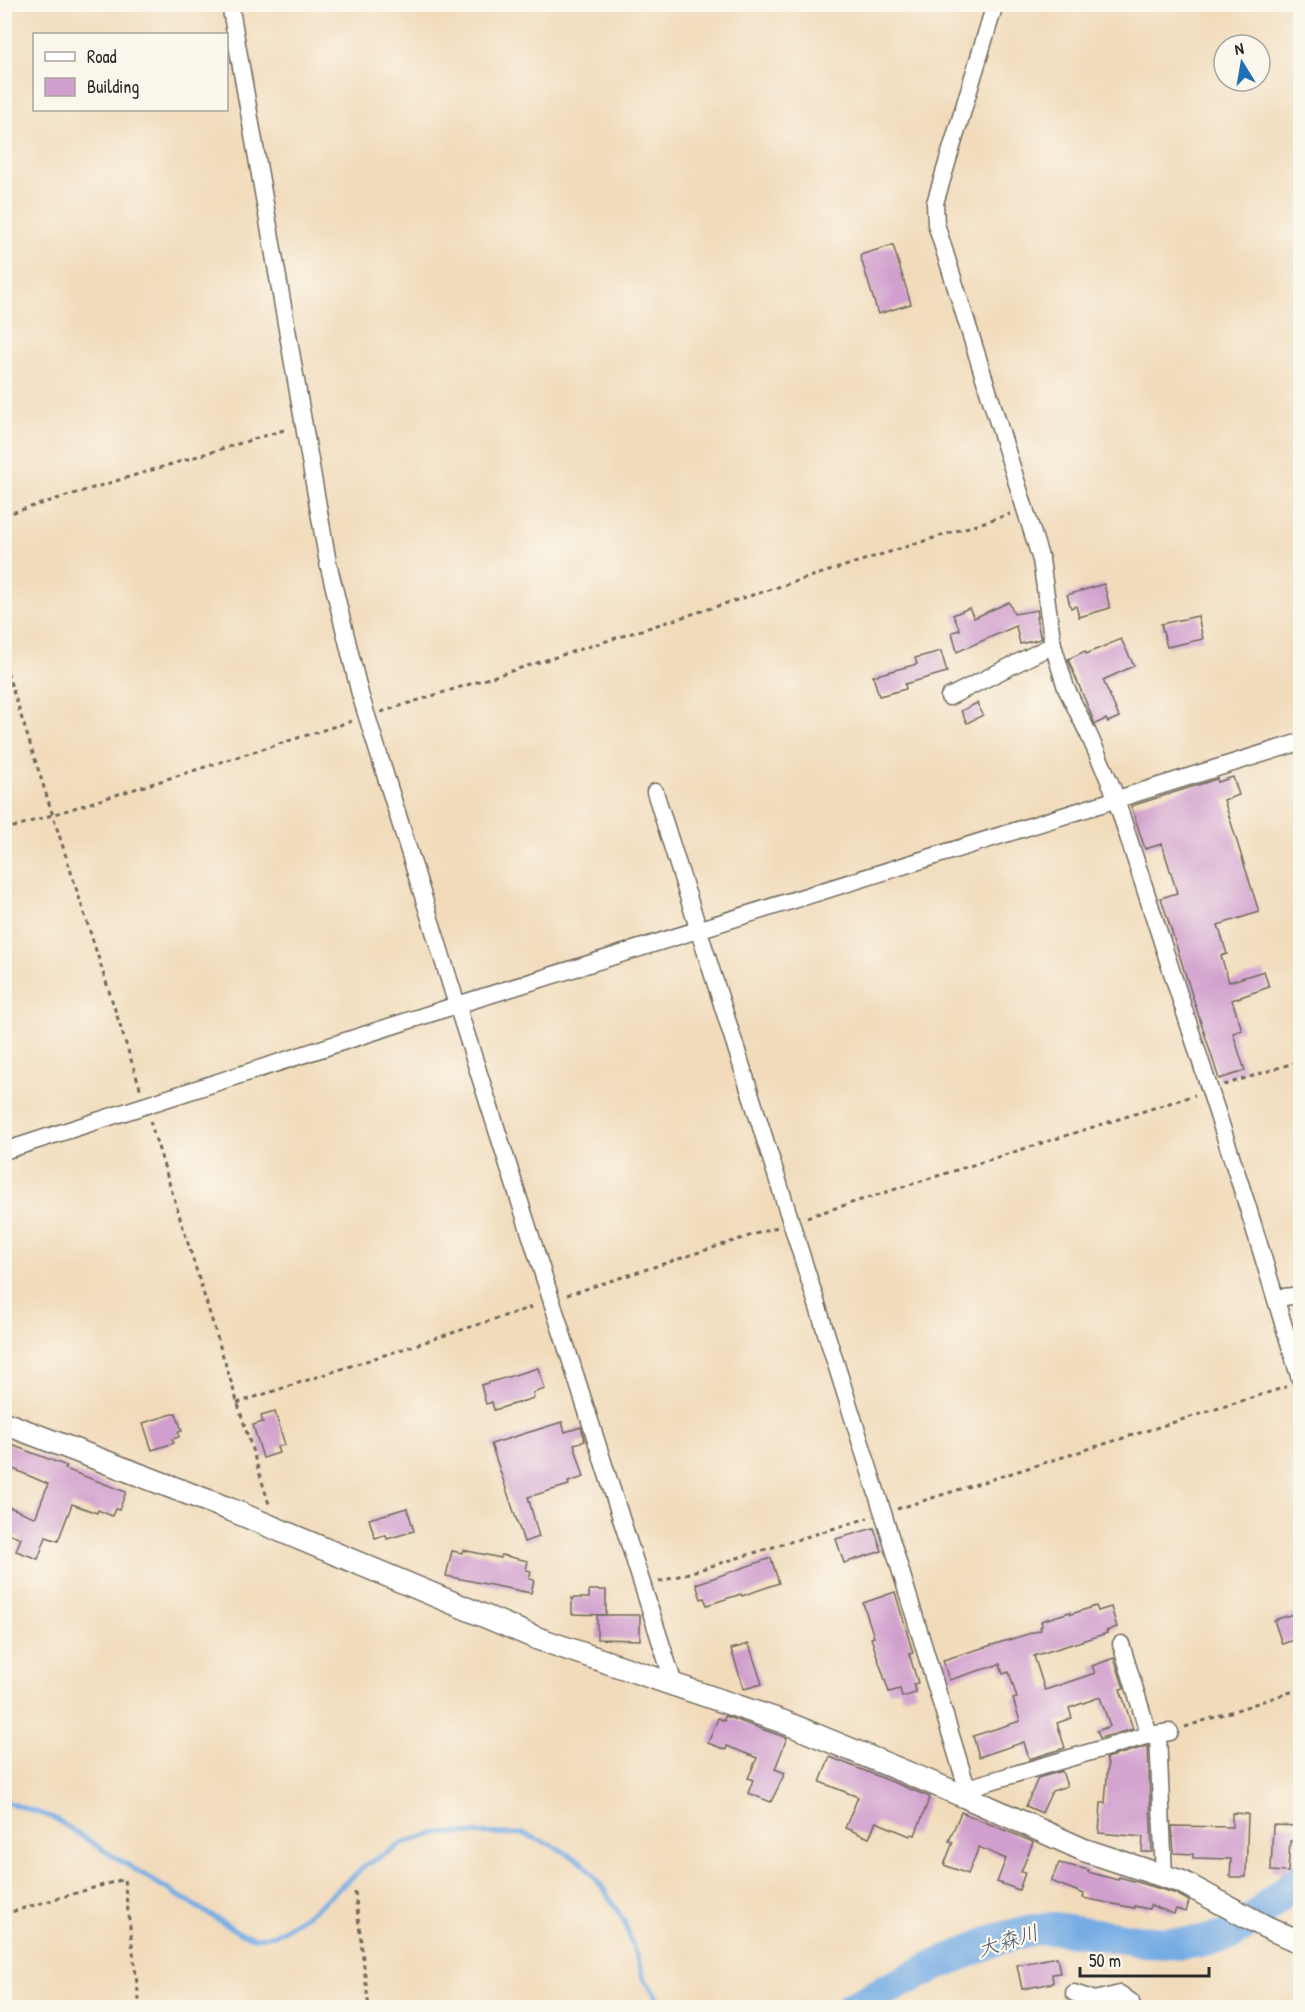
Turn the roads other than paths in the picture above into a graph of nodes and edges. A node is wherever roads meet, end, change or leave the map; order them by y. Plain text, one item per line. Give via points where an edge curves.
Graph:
1 (230, 4) edge
2 (995, 4) edge
3 (1053, 645) junction
4 (949, 697) dead end
5 (1300, 742) edge
6 (655, 792) dead end
7 (1116, 801) junction
8 (699, 930) junction
9 (456, 1005) junction
10 (4, 1151) edge
11 (1300, 1295) edge
12 (1276, 1298) junction
13 (1295, 1382) edge
14 (4, 1423) edge
15 (1121, 1644) dead end
16 (675, 1687) junction
17 (1159, 1733) junction
18 (967, 1793) junction
19 (1164, 1877) junction
20 (1300, 1942) edge
21 (1074, 1992) dead end
22 (1132, 2007) edge

1 - 9 street via 328,564 367,716
2 - 3 street via 935,203 936,224 1041,560
3 - 4 street
3 - 7 street via 1066,688
5 - 7 street
6 - 8 street
7 - 8 street
7 - 12 street
8 - 9 street
8 - 18 street
9 - 10 street
9 - 16 street
11 - 12 street
12 - 13 street
14 - 16 street via 276,1529 539,1639
15 - 17 street
16 - 18 street via 784,1722
17 - 18 street
17 - 19 street
18 - 19 street via 1084,1850
19 - 20 street via 1182,1882
21 - 22 street via 1095,2000 1120,1994

